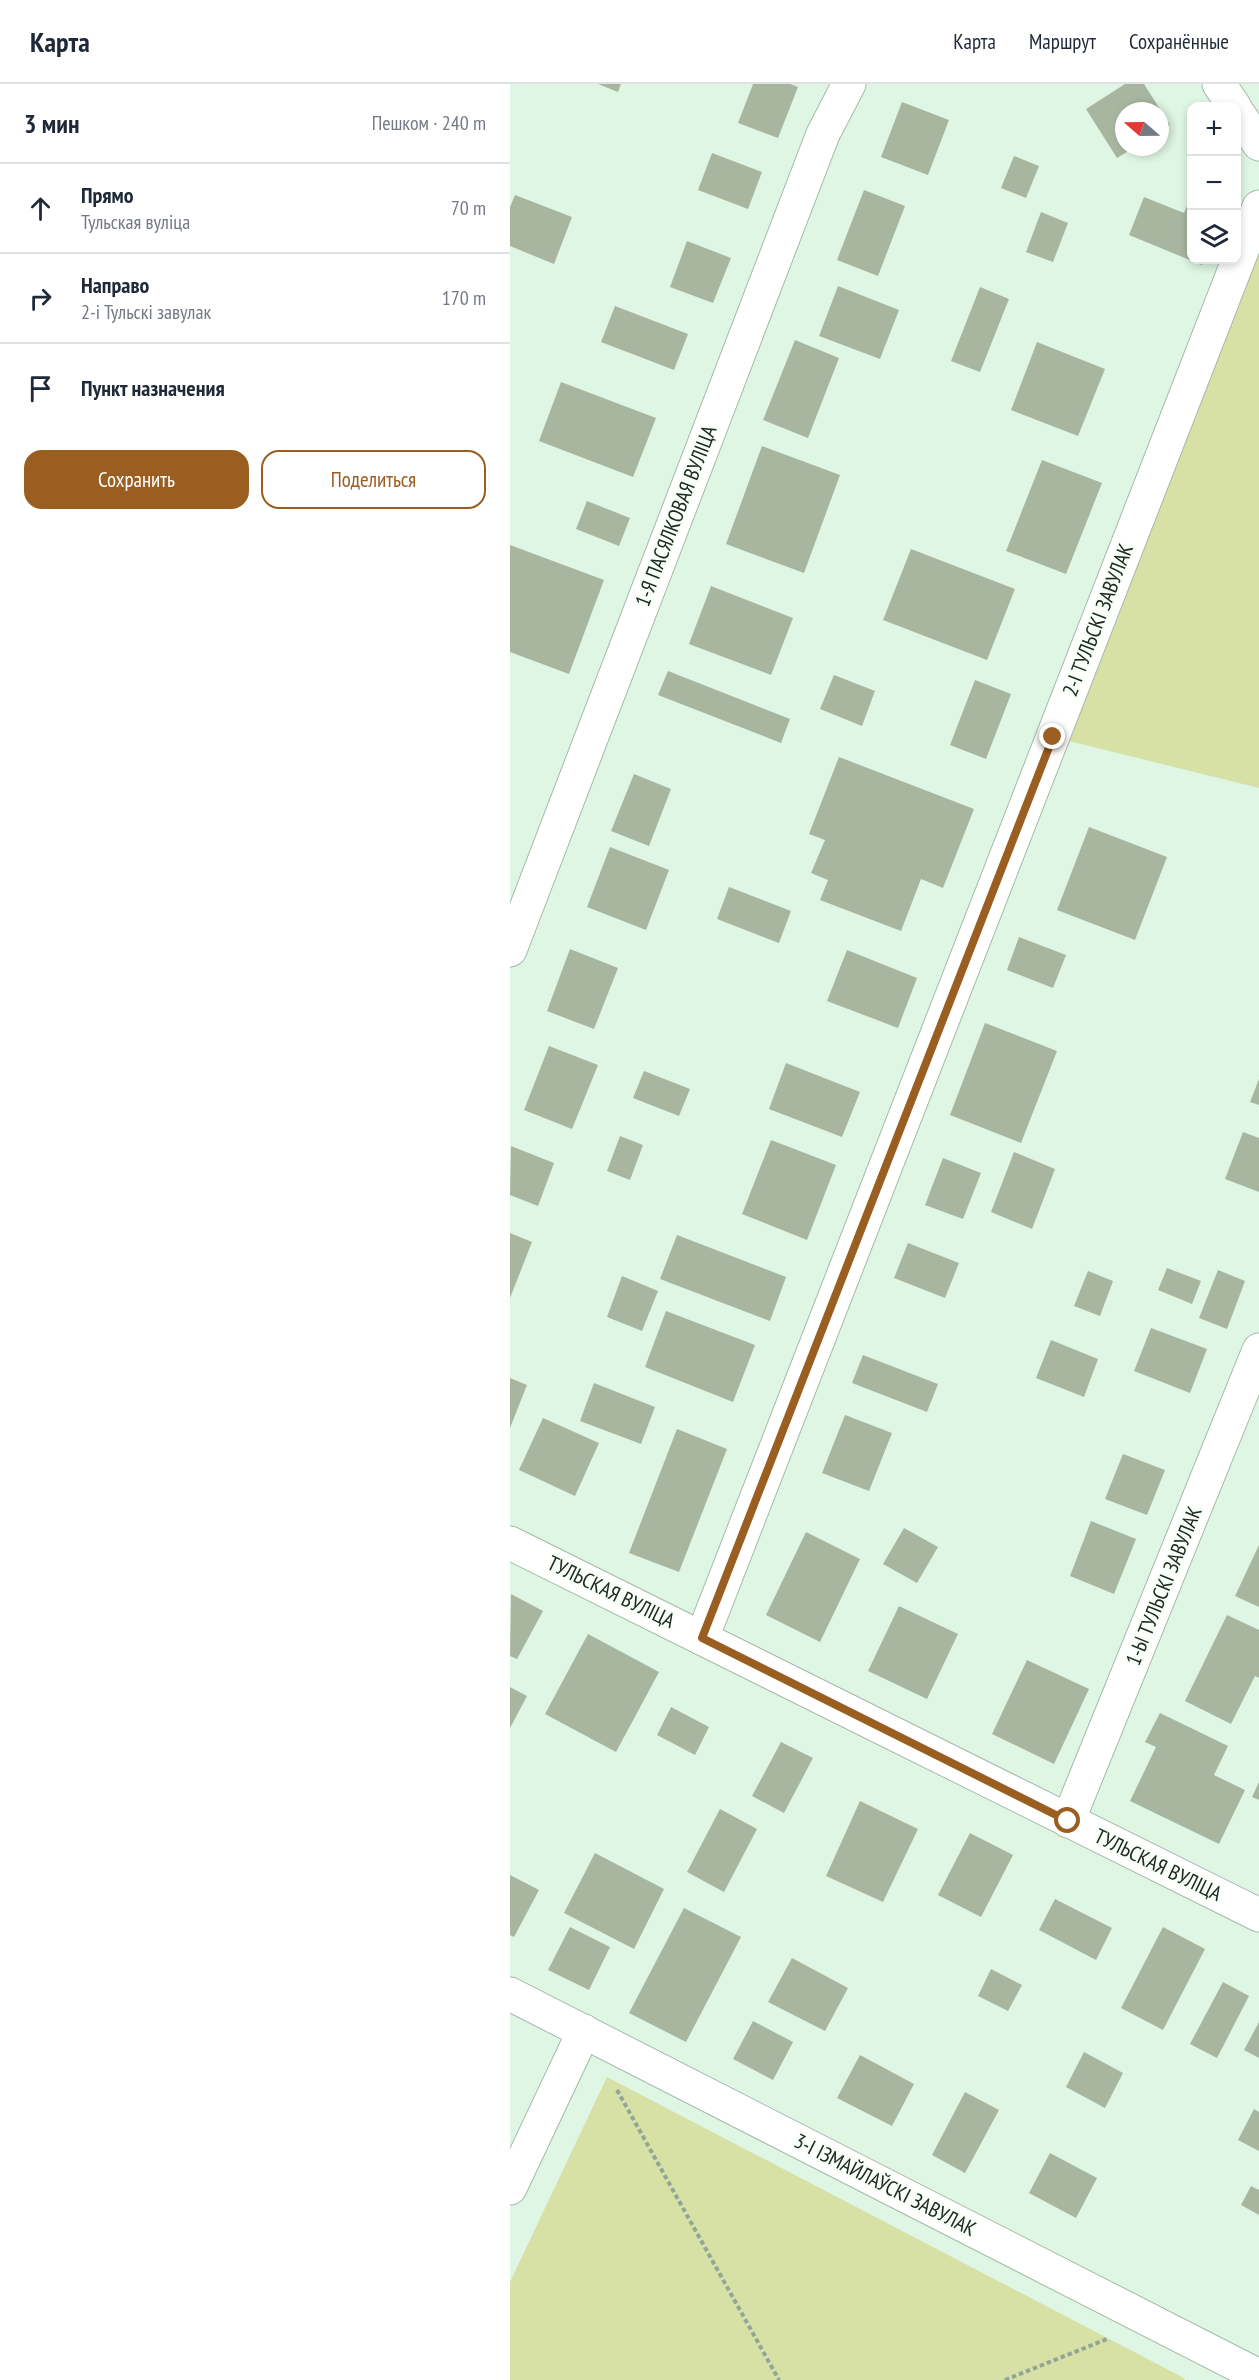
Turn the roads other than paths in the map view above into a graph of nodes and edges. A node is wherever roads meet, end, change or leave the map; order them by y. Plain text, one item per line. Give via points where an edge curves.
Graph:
1 (849, 84) edge
2 (1220, 84) edge
3 (1231, 102) edge
4 (1241, 117) edge
5 (1259, 144) edge
6 (1259, 207) edge
7 (510, 950) edge
8 (1259, 1350) edge
9 (510, 1543) edge
10 (702, 1638) junction
11 (1068, 1821) junction
12 (1259, 1915) edge
13 (510, 1994) edge
14 (584, 2031) junction
15 (510, 2188) edge
16 (1259, 2376) edge

1 - 7 street, 1-Я ПАСЯЛКОВАЯ ВУЛІЦА via 823,134
2 - 3 street
4 - 5 street
6 - 10 street, 2-І ТУЛЬСКІ ЗАВУЛАК
8 - 11 street, 1-Ы ТУЛЬСКІ ЗАВУЛАК
9 - 10 street, ТУЛЬСКАЯ ВУЛІЦА
10 - 11 street, ТУЛЬСКАЯ ВУЛІЦА
11 - 12 street, ТУЛЬСКАЯ ВУЛІЦА
13 - 14 street, 3-І ІЗМАЙЛАЎСКІ ЗАВУЛАК
14 - 15 street
14 - 16 street, 3-І ІЗМАЙЛАЎСКІ ЗАВУЛАК

